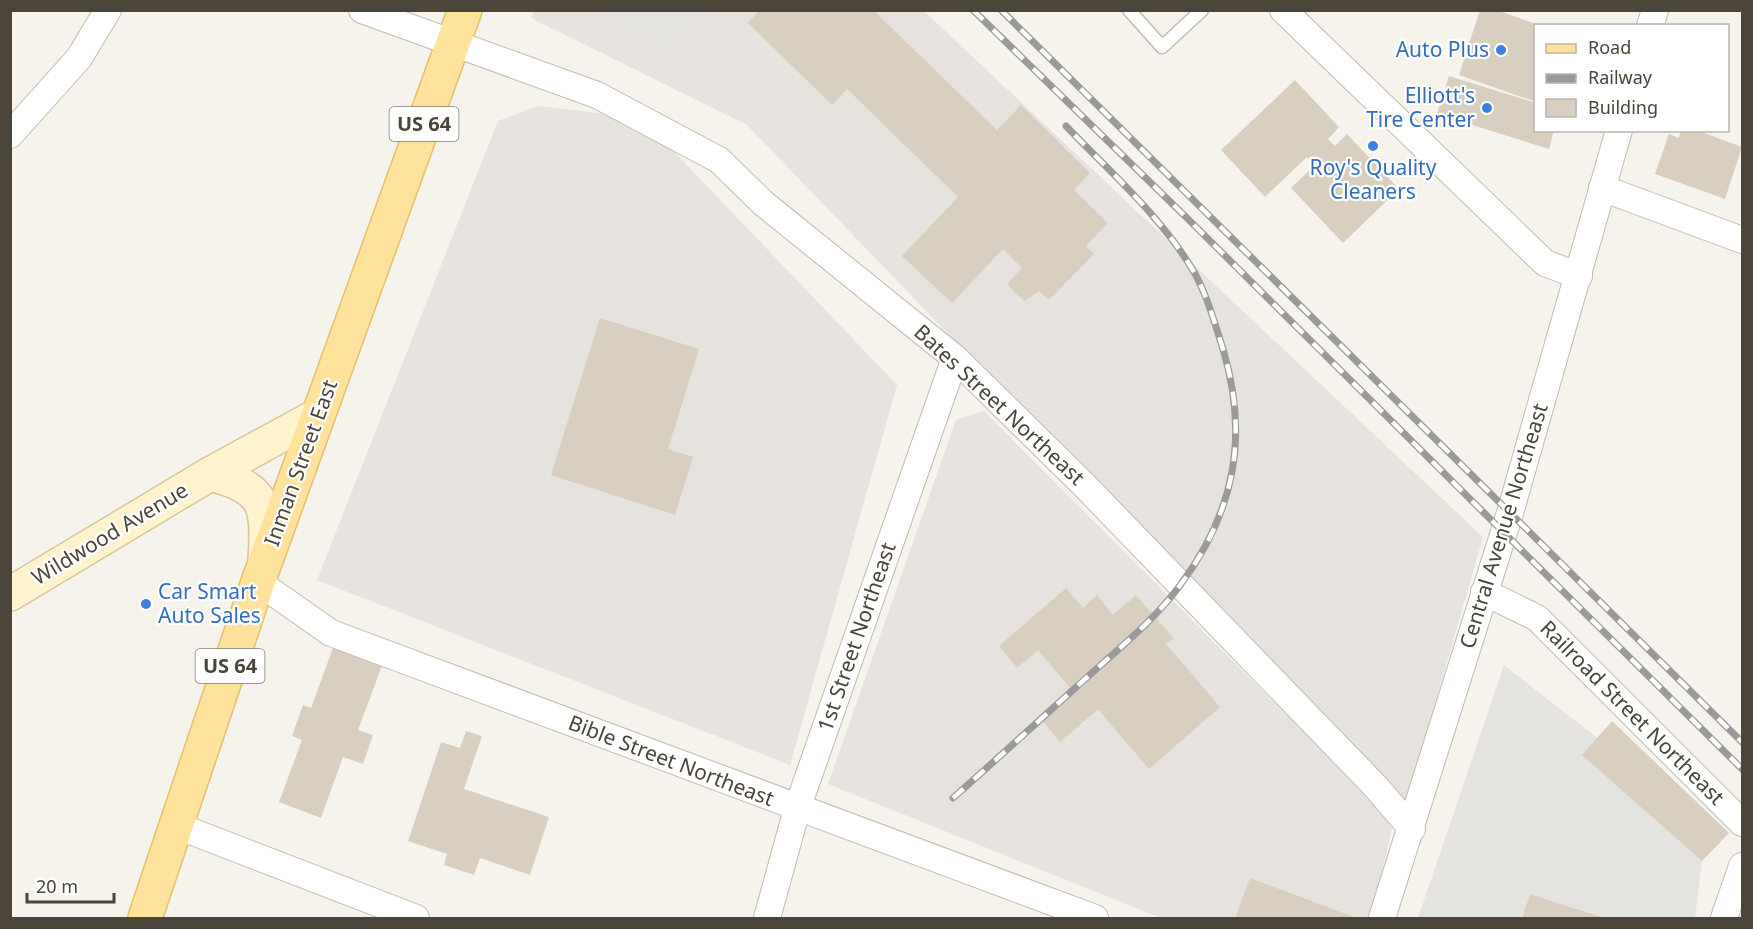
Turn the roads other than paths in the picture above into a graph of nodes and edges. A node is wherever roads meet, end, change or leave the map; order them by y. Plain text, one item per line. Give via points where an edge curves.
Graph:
1 (108, 10) edge
2 (362, 10) edge
3 (465, 10) edge
4 (1129, 10) edge
5 (1203, 10) edge
6 (1283, 10) edge
7 (453, 43) junction
8 (1617, 132) edge
9 (10, 135) edge
10 (1602, 188) junction
11 (1743, 240) edge
12 (1579, 276) junction
13 (955, 358) junction
14 (318, 415) junction
15 (210, 474) junction
16 (262, 572) junction
17 (1484, 592) junction
18 (10, 594) edge
19 (797, 809) junction
20 (1743, 823) edge
21 (175, 825) junction
22 (1412, 830) junction
23 (1743, 866) edge
24 (145, 918) edge
25 (416, 918) edge
26 (767, 918) edge
27 (1095, 918) edge
28 (1382, 918) edge
29 (1724, 918) edge

1 - 9 street via 79,58
2 - 7 street, Bates Street Northeast
3 - 7 main road, Inman Street East / US 64
4 - 5 lane via 1162,47
6 - 12 street via 1545,263
7 - 13 street, Bates Street Northeast via 597,95 719,160 763,203
7 - 14 main road, Inman Street East / US 64
8 - 10 street, Central Avenue Northeast
10 - 11 street
10 - 12 street, Central Avenue Northeast
12 - 17 street, Central Avenue Northeast
13 - 19 street, 1st Street Northeast
13 - 22 street, Bates Street Northeast via 1117,519 1376,787
14 - 15 main road, Wildwood Avenue
14 - 16 main road, Inman Street East / US 64
15 - 16 main road, Wildwood Avenue via 233,480 256,495 268,521
15 - 18 main road, Wildwood Avenue
16 - 19 street, Bible Street Northeast via 331,633
16 - 21 main road, Inman Street East / US 64
17 - 20 street, Railroad Street Northeast via 1538,618
17 - 22 street, Central Avenue Northeast
19 - 26 street, 1st Street Northeast
19 - 27 street, Bible Street Northeast
21 - 24 main road, Inman Street East / US 64
21 - 25 street
22 - 28 street, Central Avenue Northeast
23 - 29 street

